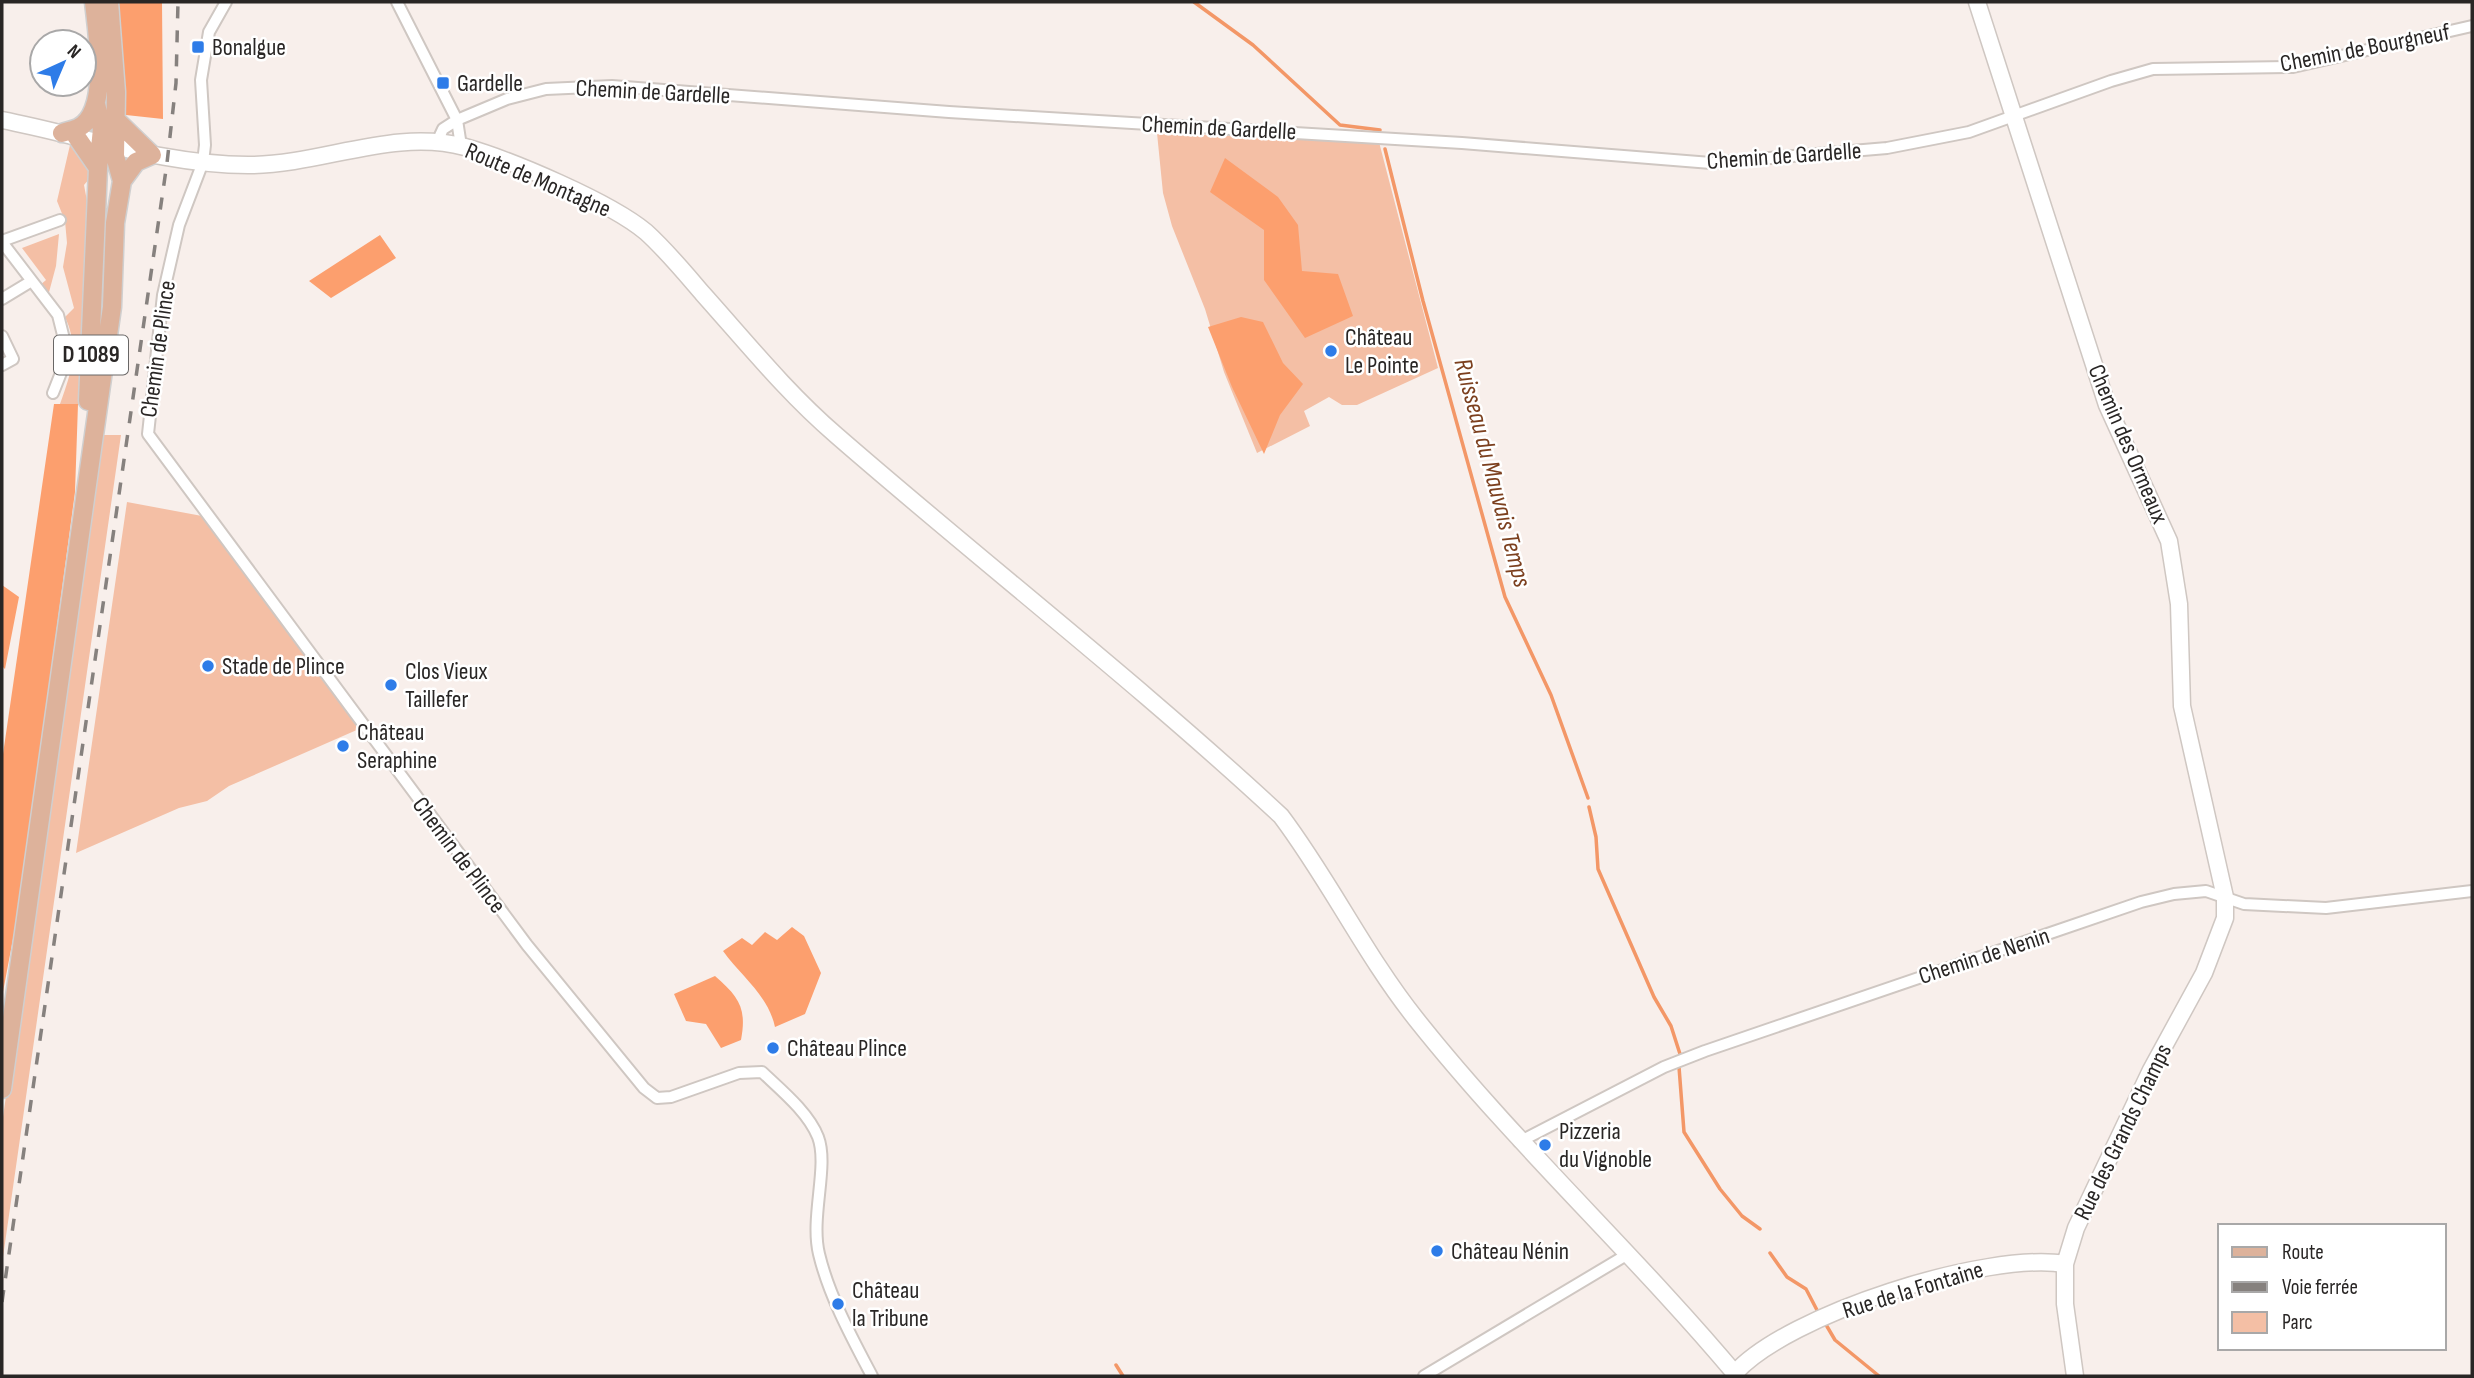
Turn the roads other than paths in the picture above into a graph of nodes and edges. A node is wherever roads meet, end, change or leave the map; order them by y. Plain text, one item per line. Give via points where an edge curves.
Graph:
1 (94, 2) edge
2 (109, 2) edge
3 (226, 2) edge
4 (397, 2) edge
5 (1977, 2) edge
6 (2472, 26) edge
7 (100, 60) junction
8 (96, 104) junction
9 (2013, 117) junction
10 (2, 120) edge
11 (116, 120) junction
12 (457, 120) junction
13 (69, 134) junction
14 (436, 142) junction
15 (109, 144) junction
16 (461, 146) junction
17 (152, 155) junction
18 (202, 162) junction
19 (98, 168) junction
20 (122, 181) junction
21 (60, 220) dead end
22 (116, 223) junction
23 (2, 242) edge
24 (30, 282) junction
25 (2, 299) edge
26 (2, 336) edge
27 (2, 365) edge
28 (53, 393) dead end
29 (78, 541) junction
30 (2472, 891) edge
31 (2225, 897) junction
32 (2, 1089) edge
33 (1519, 1142) junction
34 (1628, 1254) junction
35 (2065, 1264) junction
36 (1736, 1375) edge
37 (872, 1376) edge
38 (1424, 1376) edge
39 (2075, 1376) edge

1 - 7 main road, D 1089
2 - 11 main road, D 1089
3 - 18 street via 209,32 201,80
4 - 12 street
5 - 9 main road, Chemin des Ormeaux
6 - 9 street, Chemin de Bourgneuf via 2293,67 2153,69
7 - 8 main road, D 1089
7 - 15 main road, D 1089
8 - 13 main road
8 - 15 main road, D 1089
9 - 12 street, Chemin de Gardelle via 1969,132 1887,148 1712,163 612,86 546,89
9 - 31 main road, Chemin des Ormeaux via 2106,405 2169,541 2179,604 2182,706
10 - 13 main road, Route de Montagne
11 - 15 main road, D 1089
11 - 17 main road
12 - 14 street, Chemin de Gardelle via 443,129
12 - 16 street
13 - 15 main road, Route de Montagne
13 - 19 main road
14 - 16 main road, Route de Montagne
14 - 18 main road, Route de Montagne via 398,142 286,164
15 - 17 main road, Route de Montagne
15 - 19 main road, D 1089
15 - 20 main road, D 1089
15 - 22 main road, D 1089 via 108,203
16 - 33 main road, Route de Montagne via 520,167 625,216 660,246 830,430 1071,631 1281,816 1414,1017
17 - 18 main road, Route de Montagne
17 - 20 main road via 136,162
18 - 37 street, Chemin de Plince via 179,225 163,295 148,435 527,946 644,1087 657,1098 671,1097 739,1073 762,1072 806,1117 818,1137 822,1159 815,1203 818,1253 850,1335
19 - 29 main road, D 1089
20 - 22 main road, D 1089
21 - 23 street
22 - 29 main road, D 1089 via 112,307
23 - 24 street
24 - 25 street
24 - 28 street via 58,315 68,355
26 - 27 street via 13,359
29 - 32 main road, D 1089
30 - 31 street, Chemin de Nenin via 2326,908 2244,904
31 - 33 street, Chemin de Nenin via 2206,891 2141,902 1761,1030 1664,1066
31 - 35 main road, Rue des Grands Champs via 2225,918 2204,973 2151,1070 2076,1228
33 - 34 main road, Route de Montagne
34 - 36 main road, Route de Montagne
34 - 38 street
35 - 36 main road, Rue de la Fontaine via 1988,1267 1854,1304 1780,1340
35 - 39 main road, Rue des Grands Champs via 2065,1304

